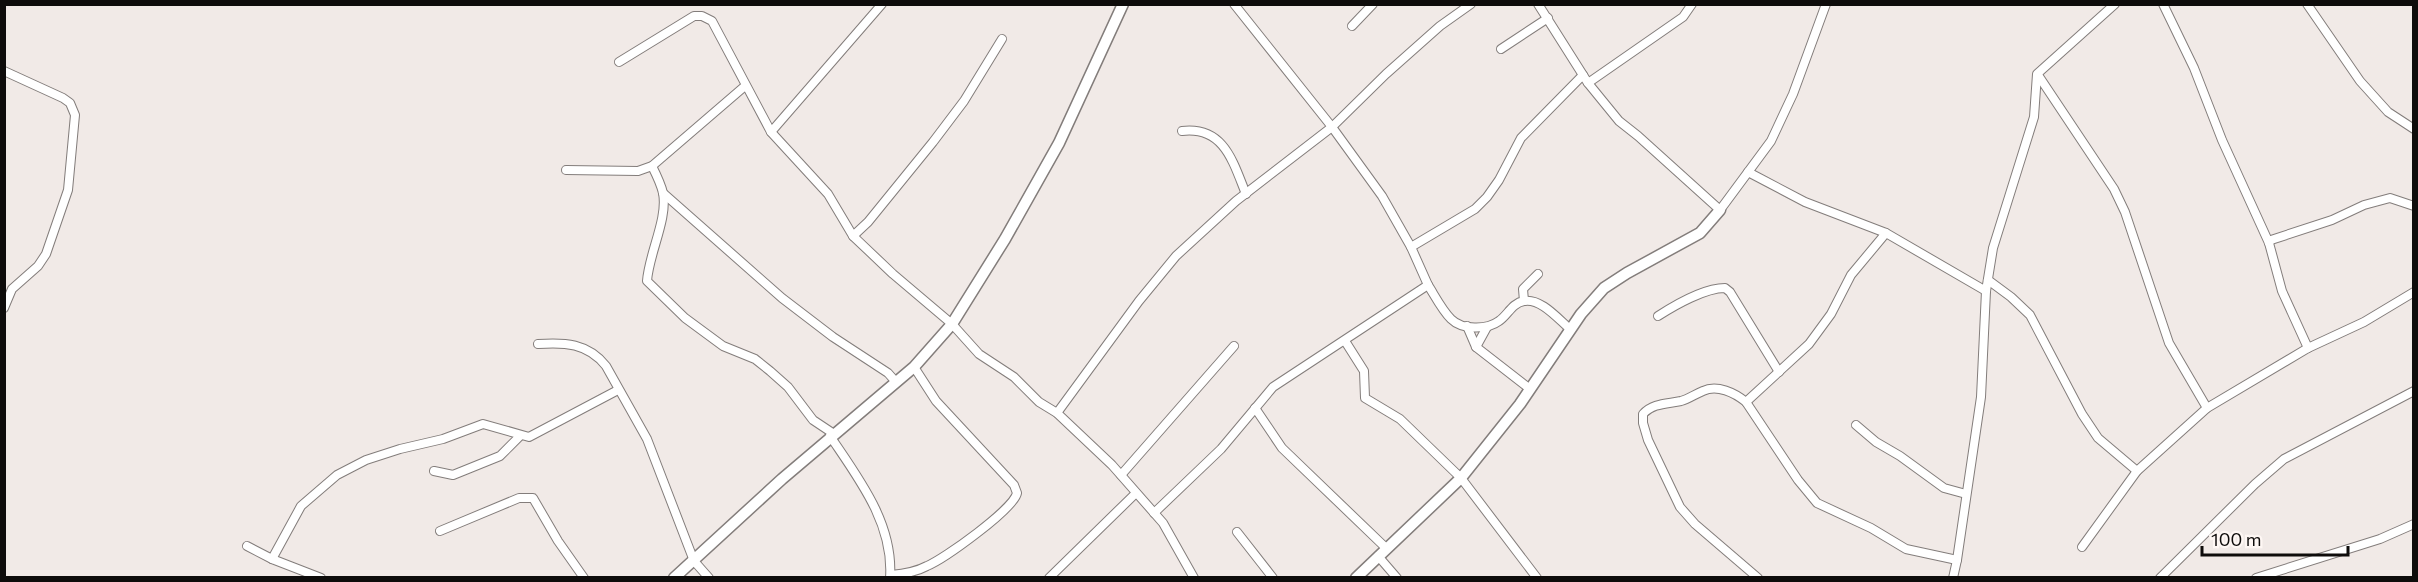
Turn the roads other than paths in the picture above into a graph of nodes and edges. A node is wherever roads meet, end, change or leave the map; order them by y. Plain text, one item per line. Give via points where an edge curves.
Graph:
1 (882, 4) edge
2 (1123, 4) edge
3 (1373, 4) edge
4 (1471, 4) edge
5 (1538, 4) edge
6 (1692, 4) edge
7 (1826, 4) edge
8 (2115, 4) edge
9 (2163, 4) edge
10 (2307, 4) edge
11 (1239, 6) edge
12 (1548, 18) junction
13 (1352, 26) dead end
14 (1002, 39) dead end
15 (1501, 49) dead end
16 (619, 62) dead end
17 (4, 71) edge
18 (2037, 74) junction
19 (1586, 79) junction
20 (745, 86) junction
21 (1332, 127) junction
22 (2414, 129) edge
23 (1182, 131) dead end
24 (771, 132) junction
25 (652, 166) junction
26 (566, 170) dead end
27 (1748, 172) junction
28 (663, 193) junction
29 (1246, 194) junction
30 (2412, 203) edge
31 (1720, 210) junction
32 (1886, 233) junction
33 (853, 236) junction
34 (2269, 243) junction
35 (1411, 248) junction
36 (1538, 274) dead end
37 (1988, 280) junction
38 (1428, 285) junction
39 (8, 288) edge
40 (1986, 291) junction
41 (2414, 292) edge
42 (1524, 301) junction
43 (4, 308) edge
44 (1658, 316) dead end
45 (952, 324) junction
46 (1467, 326) junction
47 (1487, 327) junction
48 (1570, 329) junction
49 (1345, 341) junction
50 (538, 344) dead end
51 (1234, 346) dead end
52 (1476, 347) junction
53 (2308, 348) junction
54 (914, 367) junction
55 (1779, 372) junction
56 (896, 382) junction
57 (1530, 389) junction
58 (618, 390) junction
59 (2414, 391) edge
60 (1746, 402) junction
61 (1255, 408) junction
62 (2207, 408) junction
63 (1056, 413) junction
64 (1856, 425) dead end
65 (832, 435) junction
66 (520, 436) junction
67 (434, 471) dead end
68 (2137, 471) junction
69 (1121, 475) junction
70 (1461, 478) junction
71 (1136, 492) junction
72 (1966, 494) junction
73 (1154, 513) junction
74 (2414, 524) edge
75 (440, 531) dead end
76 (1237, 532) dead end
77 (247, 546) dead end
78 (2082, 547) dead end
79 (1382, 552) junction
80 (272, 559) junction
81 (1957, 560) junction
82 (694, 561) junction
83 (890, 576) edge
84 (321, 578) edge
85 (584, 578) edge
86 (674, 578) edge
87 (709, 578) edge
88 (1049, 578) edge
89 (1194, 578) edge
90 (1273, 578) edge
91 (1356, 578) edge
92 (1397, 578) edge
93 (1537, 578) edge
94 (1758, 578) edge
95 (1953, 578) edge
96 (2160, 578) edge
97 (2256, 578) edge

1 - 24 street
2 - 45 street via 1059,143
3 - 13 street
4 - 21 street via 1440,26
5 - 12 street
6 - 19 street via 1683,17
7 - 27 street via 1793,94 1771,141
8 - 18 street
9 - 34 street
10 - 22 street via 2360,81 2388,112
11 - 21 street
12 - 15 street
12 - 19 street
14 - 33 street via 933,142
16 - 20 street via 694,16 702,16 712,21
17 - 39 street via 63,98 75,115 68,190 46,254 38,266
18 - 37 street via 2034,117 1993,248
18 - 62 street via 2114,189 2169,343
19 - 31 street via 1619,121
19 - 35 street via 1521,138 1499,180 1475,209
20 - 24 street
20 - 25 street
21 - 29 street
21 - 35 street via 1382,196
23 - 29 street via 1211,134 1232,158
24 - 33 street via 828,194
25 - 26 street via 638,171
25 - 28 street
27 - 31 street
27 - 32 street via 1805,202
28 - 56 street via 782,298
28 - 65 street via 663,212 648,281 723,346 755,359 770,371 813,420
29 - 63 street via 1176,256
30 - 34 street via 2390,198 2364,205
31 - 48 street via 1700,232 1604,288
32 - 40 street
32 - 55 street via 1851,275 1809,345
33 - 45 street
34 - 53 street via 2282,291
35 - 38 street
36 - 42 street via 1523,290
37 - 40 street
37 - 68 street via 2030,315 2098,438
38 - 46 street via 1452,321
38 - 49 street
39 - 43 street
40 - 72 street via 1981,397
41 - 53 street via 2364,322
42 - 47 street
42 - 48 street via 1535,302
44 - 55 street via 1675,305 1725,288
45 - 54 street
45 - 63 street via 980,354
46 - 47 street
46 - 52 street
47 - 52 street
48 - 57 street
49 - 61 street via 1273,387
49 - 70 street via 1364,371 1365,398 1400,419
50 - 58 street via 560,342 599,356
51 - 69 street
52 - 57 street
53 - 62 street
54 - 56 street
54 - 83 street via 936,401 1014,485 1017,493 1012,504 963,544 927,566
55 - 60 street
56 - 65 street
57 - 70 street
58 - 66 street via 538,435
58 - 82 street via 647,439
59 - 96 street via 2284,459
60 - 81 street via 1817,503 1906,549
60 - 94 street via 1725,390 1706,389 1684,400 1649,407 1643,414 1643,423 1680,507
61 - 73 street via 1221,449
61 - 79 street via 1282,448
62 - 68 street
63 - 69 street
64 - 72 street via 1944,488
65 - 82 street
65 - 83 street via 881,521 889,551
66 - 67 street via 500,456 453,475
66 - 80 street via 483,424 366,460 337,475 302,506
68 - 78 street
69 - 71 street
70 - 79 street
70 - 93 street
71 - 73 street
71 - 88 street
72 - 81 street
73 - 89 street
74 - 97 street via 2380,539
75 - 85 street via 519,498 533,498
76 - 90 street
77 - 80 street
79 - 91 street
79 - 92 street
80 - 84 street
81 - 95 street
82 - 86 street
82 - 87 street

